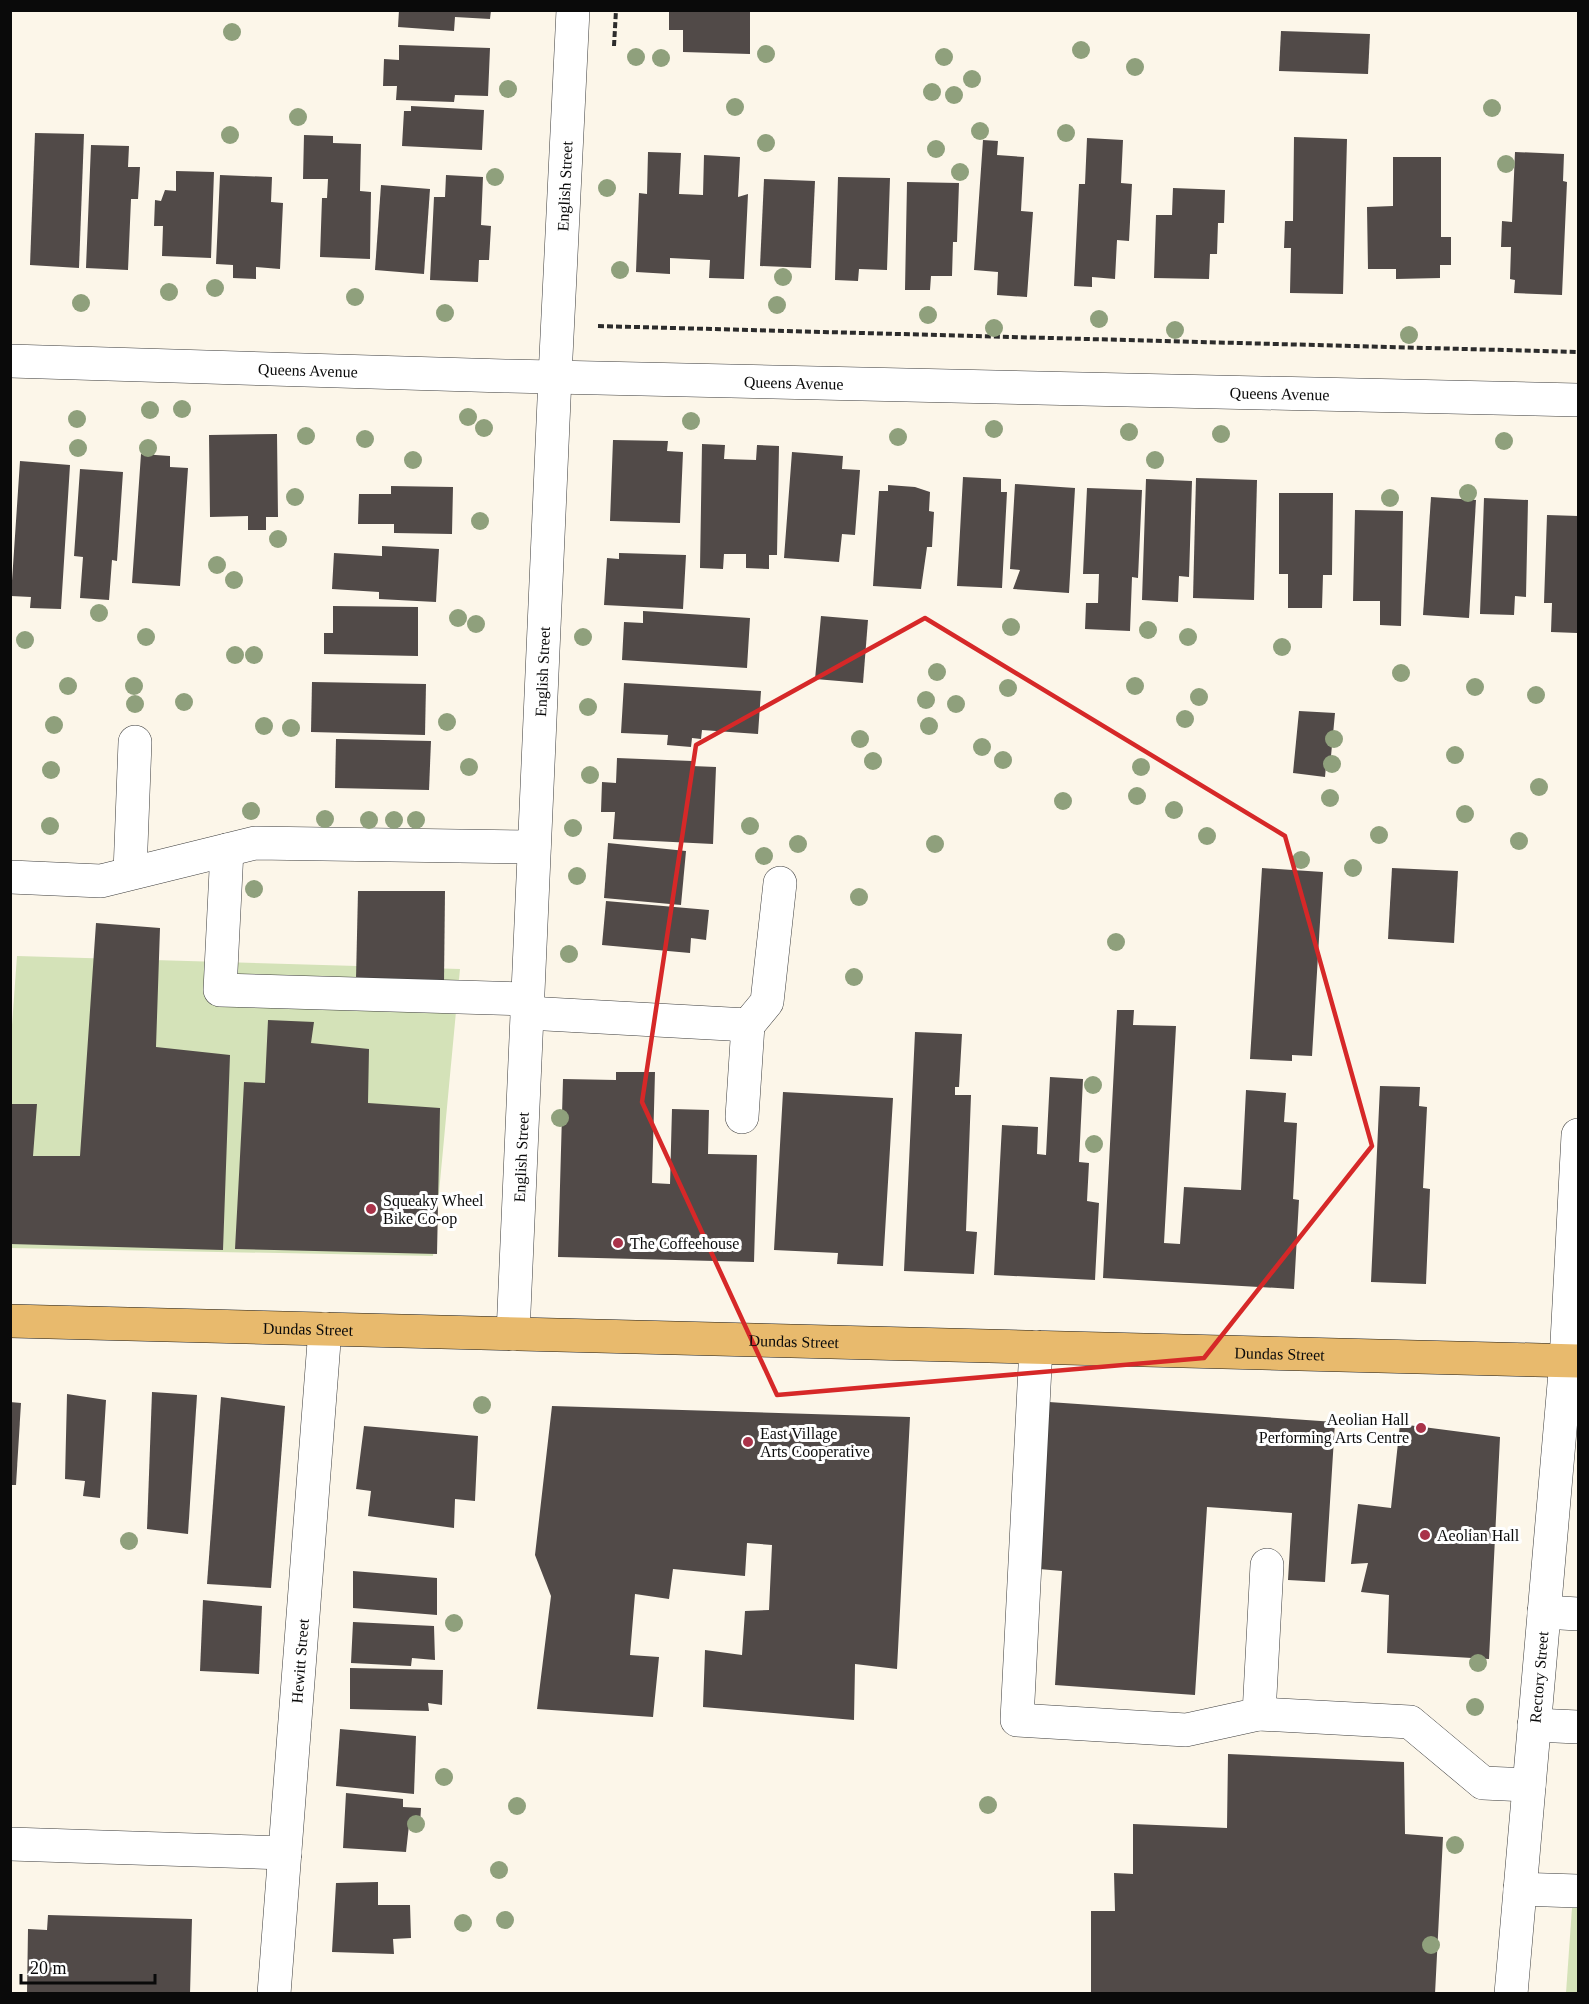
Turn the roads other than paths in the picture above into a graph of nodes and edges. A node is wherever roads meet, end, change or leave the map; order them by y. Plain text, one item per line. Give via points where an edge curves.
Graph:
1 (573, 10) edge
2 (10, 361) edge
3 (555, 377) junction
4 (1578, 400) edge
5 (135, 742) dead end
6 (534, 847) junction
7 (227, 850) junction
8 (130, 873) junction
9 (10, 877) edge
10 (780, 882) dead end
11 (527, 1006) junction
12 (748, 1025) junction
13 (742, 1117) dead end
14 (1578, 1135) edge
15 (10, 1321) edge
16 (325, 1329) junction
17 (513, 1334) junction
18 (1036, 1347) junction
19 (1572, 1361) edge
20 (1267, 1565) dead end
21 (1544, 1612) junction
22 (1578, 1614) edge
23 (1259, 1714) junction
24 (1534, 1725) junction
25 (1578, 1727) edge
26 (1529, 1785) junction
27 (10, 1844) edge
28 (285, 1853) junction
29 (1520, 1889) junction
30 (1578, 1891) edge
31 (274, 1994) edge
32 (1511, 1994) edge

1 - 3 street, English Street
2 - 3 street, Queens Avenue
3 - 4 street, Queens Avenue
3 - 6 street, English Street
5 - 8 street
6 - 7 street via 255,843
6 - 11 street, English Street
7 - 8 street
7 - 11 street via 220,990
8 - 9 street via 101,881
10 - 12 street via 767,1002
11 - 12 street
11 - 17 street, English Street
12 - 13 street
14 - 19 street, Rectory Street
15 - 16 main road, Dundas Street
16 - 17 main road, Dundas Street
16 - 28 street, Hewitt Street
17 - 18 main road, Dundas Street
18 - 19 main road, Dundas Street
18 - 23 street via 1017,1720 1186,1731
19 - 21 street, Rectory Street
20 - 23 street
21 - 22 street
21 - 24 street, Rectory Street
23 - 26 street via 1410,1722 1483,1783
24 - 25 street
24 - 26 street, Rectory Street
26 - 29 street, Rectory Street
27 - 28 street
28 - 31 street, Hewitt Street
29 - 30 street
29 - 32 street, Rectory Street

